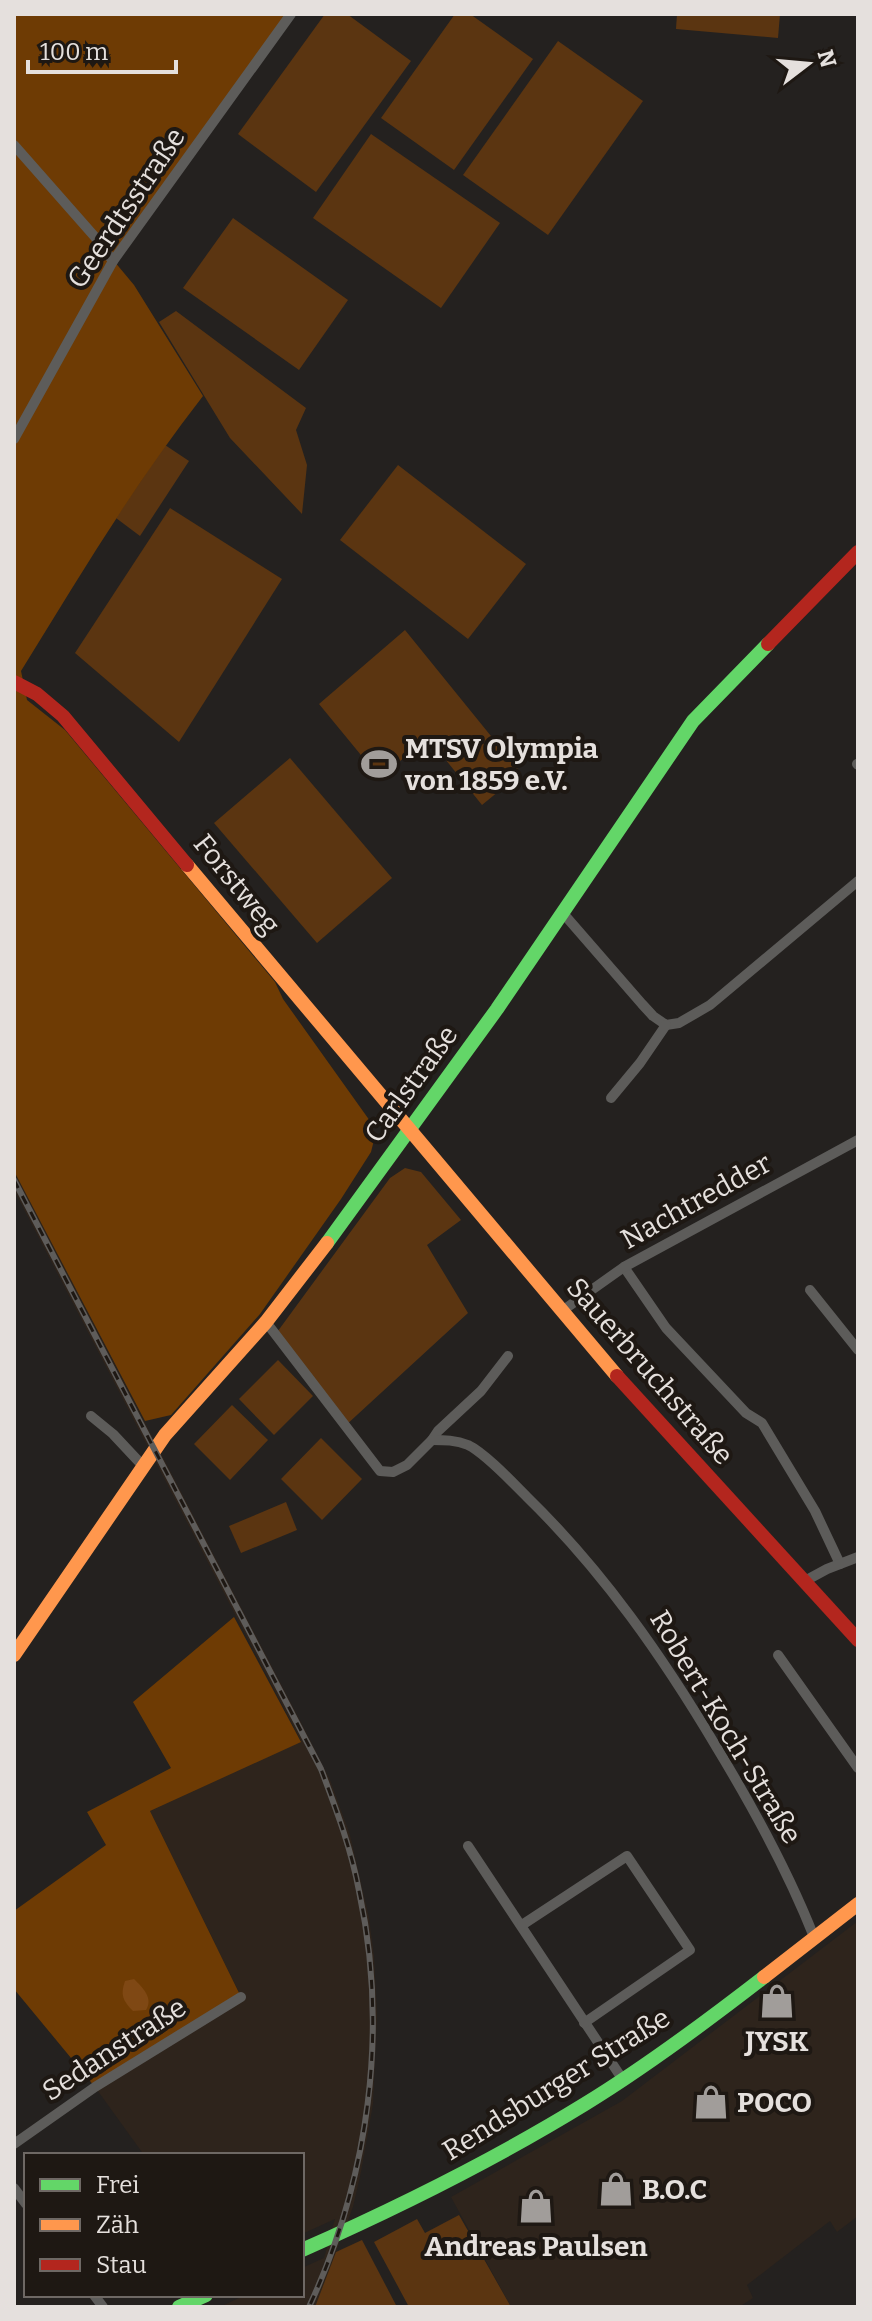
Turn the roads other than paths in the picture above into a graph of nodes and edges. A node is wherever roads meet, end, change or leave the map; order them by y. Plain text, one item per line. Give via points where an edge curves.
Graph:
1 (291, 14) edge
2 (14, 145) edge
3 (113, 261) junction
4 (14, 439) edge
5 (858, 552) edge
6 (14, 682) edge
7 (858, 881) edge
8 (562, 912) junction
9 (666, 1025) junction
10 (611, 1098) dead end
11 (410, 1130) junction
12 (858, 1140) edge
13 (624, 1267) junction
14 (810, 1290) dead end
15 (562, 1311) junction
16 (266, 1322) junction
17 (858, 1350) edge
18 (508, 1356) dead end
19 (91, 1416) dead end
20 (432, 1440) junction
21 (142, 1465) junction
22 (858, 1557) edge
23 (840, 1564) junction
24 (803, 1582) junction
25 (858, 1640) edge
26 (14, 1655) edge
27 (778, 1655) dead end
28 (858, 1768) edge
29 (468, 1846) dead end
30 (858, 1904) edge
31 (522, 1925) junction
32 (814, 1937) junction
33 (241, 1997) dead end
34 (584, 2023) junction
35 (623, 2080) junction
36 (14, 2144) edge
37 (304, 2249) edge
38 (202, 2297) edge
39 (179, 2307) edge

1 - 3 street, Geerdtsstraße
2 - 3 street
3 - 4 street, Geerdtsstraße
5 - 8 street, Carlstraße via 693,721
6 - 11 street, Forstweg via 63,716
7 - 9 street via 710,1005
8 - 9 street
8 - 11 street, Carlstraße
9 - 10 street
11 - 15 street, Sauerbruchstraße
11 - 16 street, Carlstraße
12 - 13 street, Nachtredder
13 - 15 street, Nachtredder
13 - 23 street via 666,1328 746,1413 762,1423
14 - 17 street
15 - 24 street, Sauerbruchstraße
16 - 20 street via 380,1471 407,1465
16 - 21 street, Carlstraße
18 - 20 street
19 - 21 street
20 - 32 street, Robert-Koch-Straße via 470,1446 511,1481 590,1564 650,1641 728,1766
21 - 26 street, Carlstraße
22 - 23 street
23 - 24 street
24 - 25 street, Sauerbruchstraße
27 - 28 street
29 - 31 street
30 - 32 street, Rendsburger Straße
31 - 34 street
31 - 34 street via 627,1856 690,1950
32 - 35 street, Rendsburger Straße
33 - 36 street, Sedanstraße
34 - 35 street
35 - 37 street, Rendsburger Straße via 457,2176
38 - 39 street

